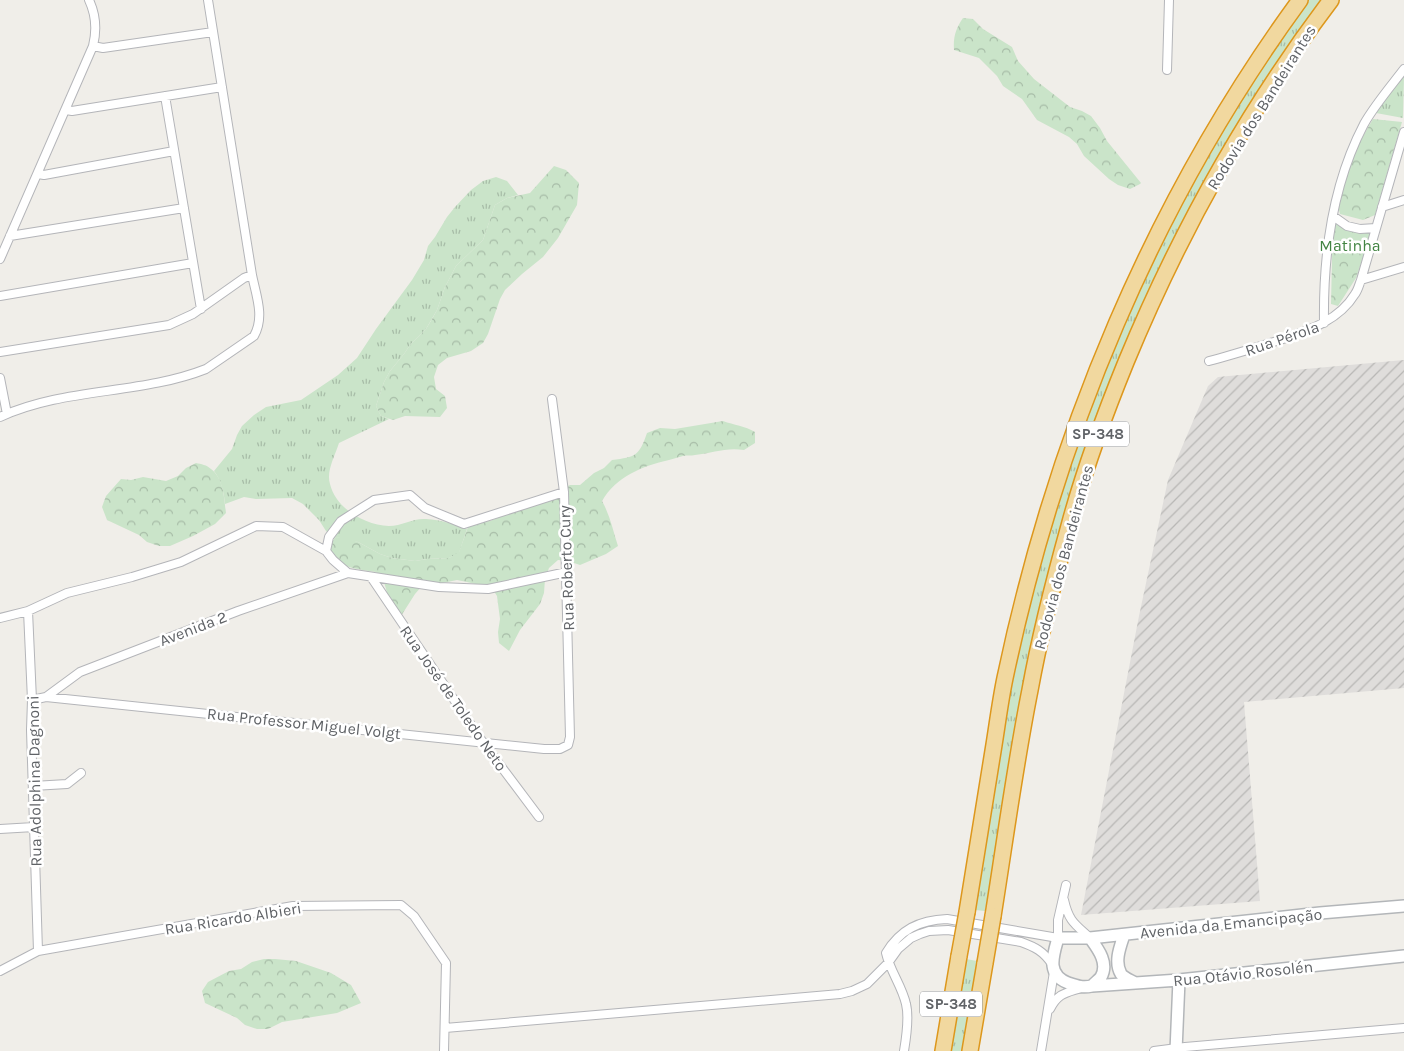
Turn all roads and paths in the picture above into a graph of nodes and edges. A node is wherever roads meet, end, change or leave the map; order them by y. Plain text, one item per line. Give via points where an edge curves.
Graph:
1 (89, 0) edge
2 (208, 0) edge
3 (1168, 0) edge
4 (1300, 0) edge
5 (1331, 0) edge
6 (213, 32) junction
7 (93, 46) junction
8 (1404, 69) edge
9 (1167, 70) dead end
10 (222, 88) junction
11 (165, 96) junction
12 (66, 110) junction
13 (1404, 132) edge
14 (174, 152) junction
15 (38, 174) junction
16 (1404, 200) edge
17 (1382, 207) junction
18 (184, 208) junction
19 (1333, 216) junction
20 (1376, 228) junction
21 (10, 236) junction
22 (0, 259) edge
23 (193, 263) junction
24 (1404, 267) edge
25 (252, 275) junction
26 (1361, 280) junction
27 (0, 296) edge
28 (201, 309) junction
29 (1324, 323) junction
30 (0, 352) edge
31 (1209, 361) dead end
32 (0, 378) edge
33 (552, 399) dead end
34 (3, 415) edge
35 (564, 492) junction
36 (326, 551) junction
37 (567, 572) junction
38 (348, 573) junction
39 (371, 576) junction
40 (28, 611) junction
41 (0, 618) edge
42 (46, 697) junction
43 (32, 700) junction
44 (570, 737) joint
45 (482, 741) junction
46 (80, 773) dead end
47 (32, 786) junction
48 (539, 817) dead end
49 (34, 827) junction
50 (0, 829) edge
51 (1066, 885) dead end
52 (1064, 898) junction
53 (1404, 906) edge
54 (1124, 935) junction
55 (1058, 938) junction
56 (1090, 938) junction
57 (38, 951) junction
58 (1404, 956) edge
59 (888, 963) junction
60 (1053, 968) junction
61 (0, 971) edge
62 (1179, 980) junction
63 (1135, 983) junction
64 (1087, 987) junction
65 (1047, 1015) junction
66 (445, 1028) junction
67 (1404, 1028) edge
68 (1176, 1050) edge
69 (444, 1051) edge
70 (904, 1051) edge
71 (943, 1051) edge
72 (970, 1051) edge
73 (1040, 1051) edge
74 (1154, 1051) edge

1 - 7 street via 96,24
2 - 6 street
3 - 9 street
4 - 71 highway, Rodovia dos Bandeirantes / SP-348, bridge via 1228,108 1181,191 1135,280 1081,411 1047,512 1005,680
5 - 72 highway, Rodovia dos Bandeirantes / SP-348, bridge via 1272,84 1207,193 1149,308 1099,431 1069,526 1024,719
6 - 7 street via 103,48
6 - 10 street
7 - 12 street
8 - 19 street via 1365,123 1339,184
10 - 11 street
10 - 25 street
11 - 12 street
11 - 14 street
12 - 15 street
13 - 17 street, Rua Pérola
14 - 15 street
14 - 18 street
15 - 21 street
16 - 17 street
17 - 20 street, Rua Pérola
18 - 21 street
18 - 23 street
19 - 20 street via 1347,226
19 - 29 street via 1327,254
20 - 26 street, Rua Pérola
21 - 22 street
23 - 27 street
23 - 28 street
24 - 26 street
25 - 28 street
25 - 34 street via 260,316 258,329 254,336 206,369 142,386 27,406
26 - 29 street, Rua Pérola via 1345,306
28 - 30 street via 160,327
29 - 31 street, Rua Pérola
32 - 34 street
33 - 35 street, Rua Roberto Cury
35 - 36 street via 464,524 425,508 410,495 374,500 341,521 329,537
35 - 37 street, Rua Roberto Cury
36 - 38 street
36 - 40 street via 283,528 256,526 182,562 67,593
37 - 39 street via 488,589 439,587
37 - 44 street, Rua Roberto Cury
38 - 39 street
38 - 42 street, Avenida 2 via 80,672
39 - 45 street, Rua José de Toledo Neto
40 - 41 street
40 - 43 street, Rua Adolphina Dagnoni
42 - 43 street, Rua Professor Miguel Volgt
42 - 45 street, Rua Professor Miguel Volgt
43 - 47 street, Rua Adolphina Dagnoni
44 - 45 street, Rua Professor Miguel Volgt via 568,745 560,749
45 - 48 street, Rua José de Toledo Neto
46 - 47 street via 67,784
47 - 49 street, Rua Adolphina Dagnoni
49 - 50 street
49 - 57 street, Rua Adolphina Dagnoni
51 - 52 street
52 - 55 street via 1058,920
52 - 56 street via 1067,913
53 - 54 street, Avenida da Emancipação
54 - 56 street, Avenida da Emancipação
54 - 63 street via 1118,966 1122,976
55 - 56 street, Avenida da Emancipação
55 - 59 street via 940,919 919,924 893,941 886,953
55 - 60 street
56 - 64 street via 1104,963 1100,977
57 - 61 street, Rua Ricardo Albieri
57 - 66 street, Rua Ricardo Albieri via 293,906 401,905 414,916 446,963
58 - 62 street, Rua Otávio Rosolén
59 - 60 street via 911,938 929,931 948,930 1021,942 1045,954
59 - 66 street via 867,984 840,994
59 - 70 street via 907,1006
60 - 64 street via 1065,982
60 - 65 street
62 - 63 street, Rua Otávio Rosolén
62 - 68 street
63 - 64 street, Rua Otávio Rosolén
64 - 65 street via 1062,994 1055,999
65 - 73 street
66 - 69 street, Rua Ricardo Albieri
67 - 68 street
68 - 74 street

